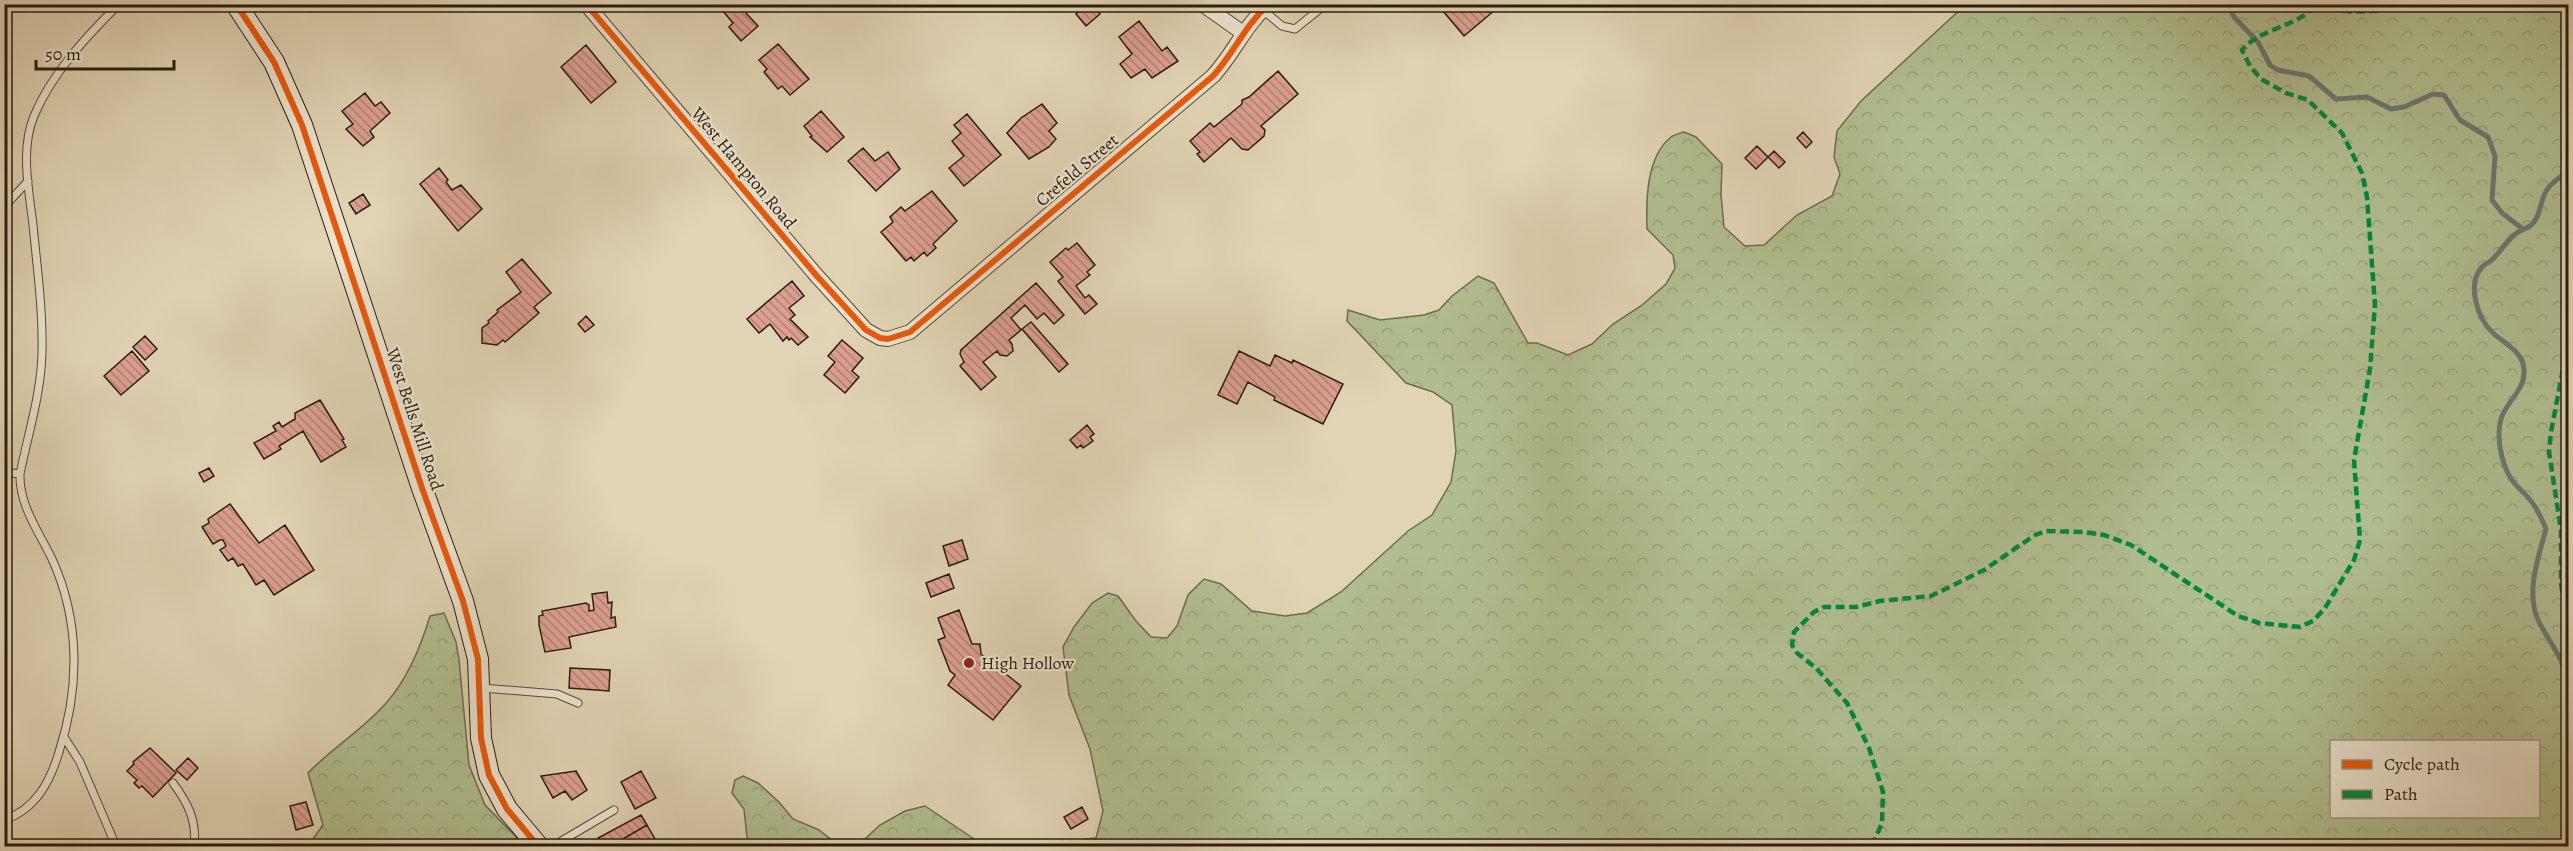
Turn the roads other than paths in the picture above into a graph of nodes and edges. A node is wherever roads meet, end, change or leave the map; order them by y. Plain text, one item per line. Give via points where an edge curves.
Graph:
1 (119, 4) edge
2 (236, 4) edge
3 (586, 4) edge
4 (1202, 4) edge
5 (1326, 4) edge
6 (1266, 7) edge
7 (1243, 33) junction
8 (28, 182) junction
9 (4, 207) edge
10 (888, 339) joint
11 (4, 472) edge
12 (20, 474) junction
13 (480, 687) junction
14 (578, 703) dead end
15 (64, 737) junction
16 (173, 783) dead end
17 (614, 810) dead end
18 (4, 820) edge
19 (116, 846) edge
20 (194, 846) edge
21 (538, 846) edge
22 (553, 846) edge

1 - 8 lane via 76,49 33,117 26,167
2 - 13 street, West Bells Mill Road via 274,62 302,124 463,601 478,659
3 - 10 street, West Hampton Road via 816,275 866,330
4 - 7 street
5 - 6 lane via 1295,29 1282,26
6 - 7 street, Crefeld Street
7 - 10 street, Crefeld Street via 1212,76 910,332
8 - 9 lane
8 - 12 lane via 42,354
11 - 12 lane
12 - 15 lane via 22,496 55,567 70,618 75,665
13 - 14 lane via 557,694
13 - 21 street, West Bells Mill Road via 481,738 489,775 507,809
15 - 18 lane via 56,764 36,801
15 - 19 lane via 80,762
16 - 20 lane via 191,810
17 - 22 lane

